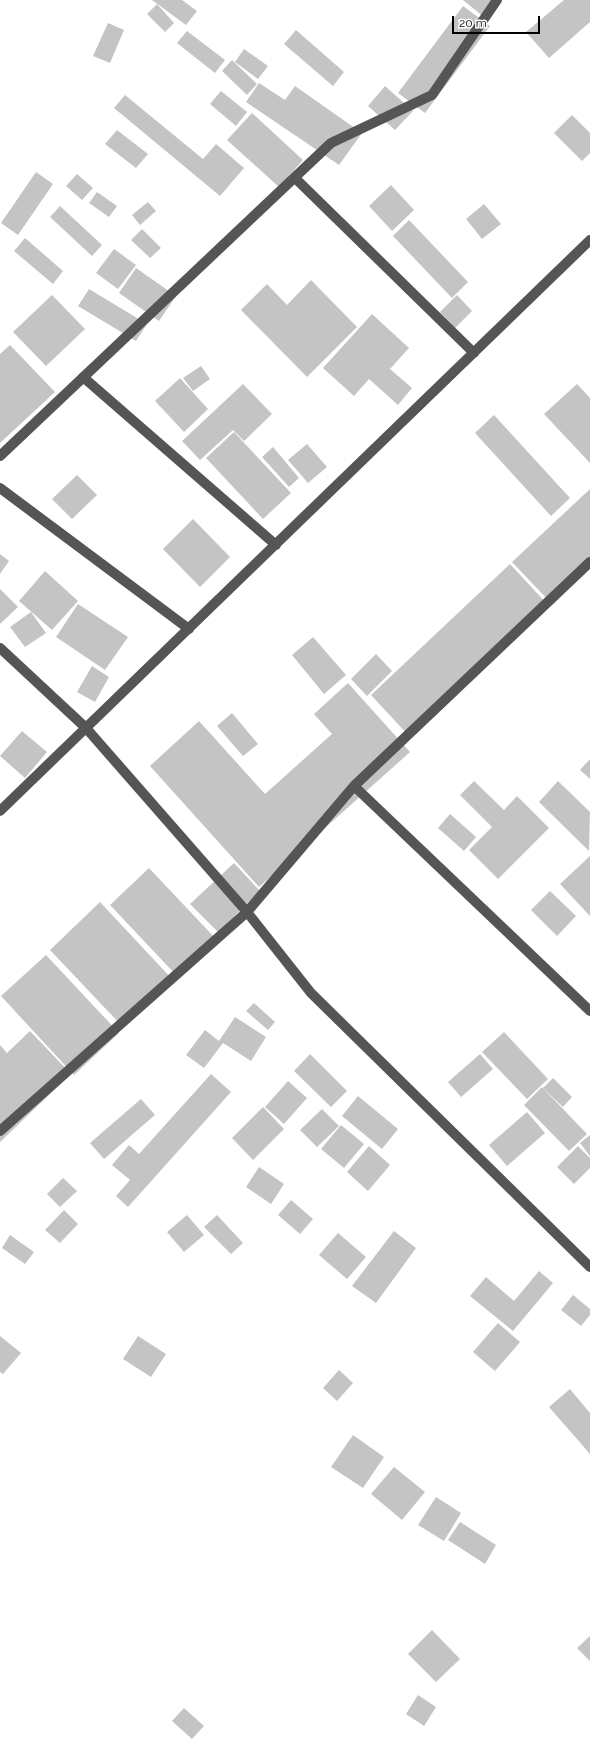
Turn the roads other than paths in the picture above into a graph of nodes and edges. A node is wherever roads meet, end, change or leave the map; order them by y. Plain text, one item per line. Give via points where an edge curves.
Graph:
1 (497, 0) edge
2 (295, 178) junction
3 (590, 240) edge
4 (474, 353) junction
5 (83, 377) junction
6 (0, 456) edge
7 (0, 488) edge
8 (276, 545) junction
9 (590, 562) edge
10 (188, 629) junction
11 (0, 648) edge
12 (86, 728) junction
13 (354, 786) junction
14 (0, 812) edge
15 (247, 912) junction
16 (590, 1011) edge
17 (0, 1131) edge
18 (590, 1267) edge

1 - 2 street via 432,95 331,143
2 - 4 street
2 - 5 street
3 - 4 street
4 - 8 street
5 - 6 street
5 - 8 street
7 - 10 street
8 - 10 street
9 - 13 street
10 - 12 street
11 - 12 street
12 - 14 street
12 - 15 street
13 - 15 street
13 - 16 street
15 - 17 street
15 - 18 street via 311,993

